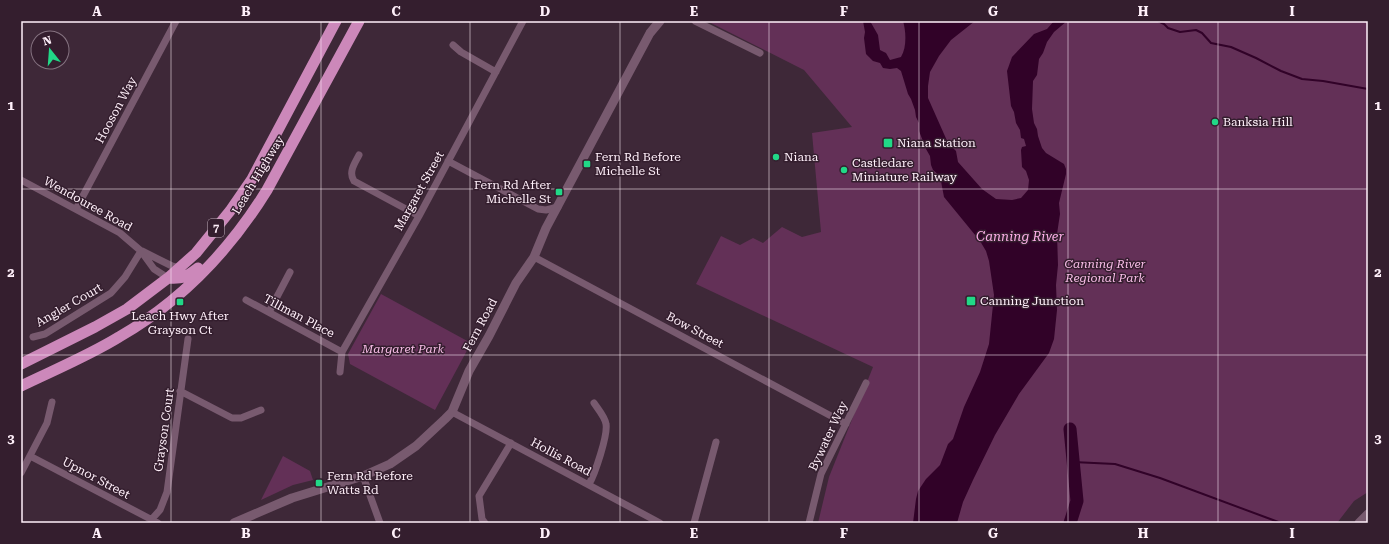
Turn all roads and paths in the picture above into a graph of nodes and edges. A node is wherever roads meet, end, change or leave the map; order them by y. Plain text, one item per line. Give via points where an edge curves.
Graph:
1 (176, 21) edge
2 (336, 21) edge
3 (359, 21) edge
4 (523, 21) edge
5 (652, 21) edge
6 (660, 21) edge
7 (695, 21) edge
8 (650, 33) junction
9 (453, 45) dead end
10 (760, 53) dead end
11 (496, 72) junction
12 (359, 155) dead end
13 (448, 161) junction
14 (21, 180) edge
15 (558, 207) junction
16 (76, 209) junction
17 (419, 216) junction
18 (237, 232) junction
19 (141, 251) junction
20 (534, 257) junction
21 (180, 268) junction
22 (290, 272) dead end
23 (168, 278) junction
24 (246, 300) dead end
25 (269, 312) junction
26 (34, 337) dead end
27 (188, 339) dead end
28 (342, 352) junction
29 (21, 364) edge
30 (340, 372) dead end
31 (866, 383) dead end
32 (21, 386) edge
33 (180, 391) junction
34 (52, 402) dead end
35 (594, 403) dead end
36 (262, 410) dead end
37 (452, 412) junction
38 (846, 424) junction
39 (716, 442) dead end
40 (511, 443) junction
41 (30, 456) junction
42 (21, 473) edge
43 (363, 476) junction
44 (589, 484) junction
45 (1368, 514) edge
46 (154, 522) edge
47 (234, 523) edge
48 (380, 523) edge
49 (485, 523) edge
50 (660, 523) edge
51 (694, 523) edge
52 (809, 523) edge
53 (1359, 523) edge

1 - 16 street, Hooson Way
2 - 21 highway, Leach Highway / 7 via 252,179 208,239
3 - 18 highway, Leach Highway / 7 via 266,190
4 - 11 street, Margaret Street
5 - 8 street, Fern Road
6 - 8 street, Fern Road
7 - 10 street
8 - 15 street, Fern Road
9 - 11 street
11 - 13 street, Margaret Street
12 - 17 street via 351,170 354,181
13 - 15 street via 538,209
13 - 17 street, Margaret Street
14 - 16 street, Wendouree Road
15 - 20 street, Fern Road
16 - 19 street, Wendouree Road via 120,233
17 - 28 street, Margaret Street
18 - 23 highway via 186,277
18 - 32 highway, Leach Highway / 7 via 215,261 186,289 139,325
19 - 21 street, Wendouree Road
19 - 23 street, Wendouree Road via 154,269
19 - 26 street, Angler Court via 125,277 111,293 45,334
20 - 37 street, Fern Road via 519,277 474,361
20 - 38 street, Bow Street
21 - 23 highway, Leach Highway / 7
22 - 25 street
23 - 29 highway, Leach Highway / 7 via 127,309
24 - 25 street, Tillman Place
25 - 28 street, Tillman Place
27 - 33 street, Grayson Court
28 - 30 street, Margaret Street
31 - 38 street, Bywater Way
33 - 36 street via 232,418 242,418
33 - 46 street, Grayson Court via 167,492
34 - 41 street via 47,423
35 - 44 street via 604,419 606,429 596,470
37 - 40 street, Hollis Road
37 - 43 street, Fern Road via 409,451 390,464
38 - 52 street, Bywater Way via 821,474
39 - 51 street
40 - 44 street, Hollis Road
40 - 49 street via 479,496 482,519
41 - 42 street
41 - 46 street, Upnor Street
43 - 47 street, Fern Road via 292,498
43 - 48 street
44 - 50 street, Hollis Road
45 - 53 street

